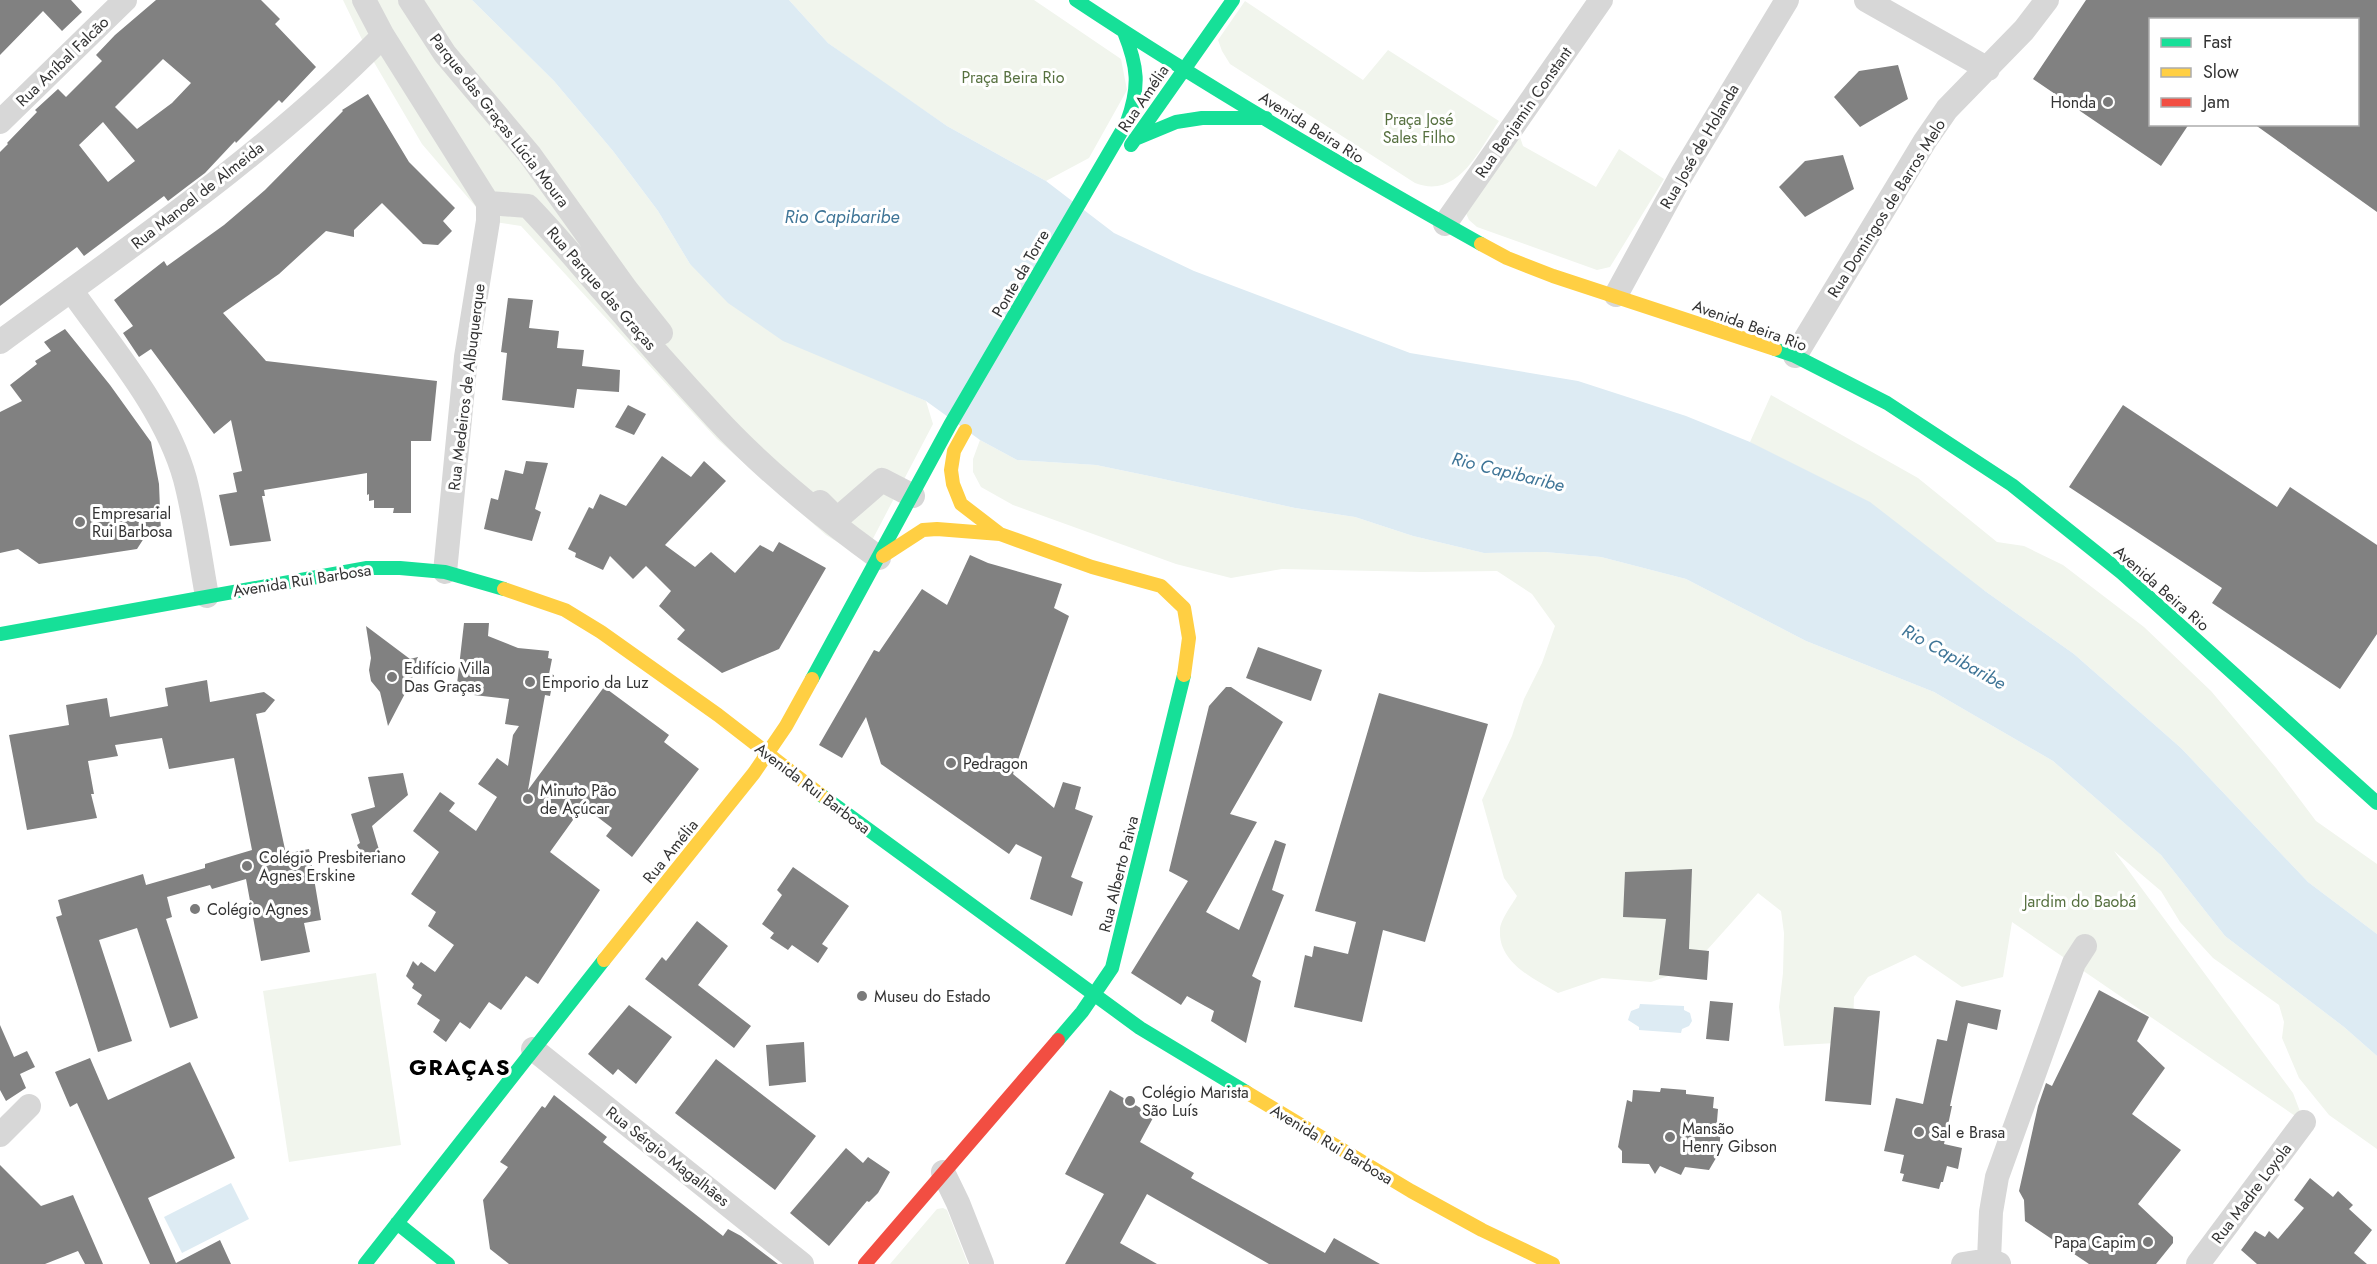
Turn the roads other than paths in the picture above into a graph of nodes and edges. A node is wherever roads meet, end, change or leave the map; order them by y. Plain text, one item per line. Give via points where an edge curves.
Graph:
1 (125, 0) edge
2 (364, 0) edge
3 (410, 0) edge
4 (1076, 0) edge
5 (1233, 0) edge
6 (1600, 0) edge
7 (1787, 0) edge
8 (1866, 0) edge
9 (2047, 0) edge
10 (1221, 16) junction
11 (1195, 29) dead end
12 (1124, 32) junction
13 (383, 36) junction
14 (1159, 38) dead end
15 (1215, 51) dead end
16 (1184, 69) junction
17 (1988, 69) junction
18 (1234, 86) dead end
19 (1266, 118) junction
20 (0, 122) edge
21 (1119, 137) joint
22 (488, 203) junction
23 (1445, 224) junction
24 (70, 290) junction
25 (1616, 295) junction
26 (0, 342) edge
27 (1795, 356) junction
28 (950, 425) joint
29 (966, 429) dead end
30 (913, 496) junction
31 (1000, 534) junction
32 (879, 558) junction
33 (445, 572) junction
34 (207, 596) junction
35 (0, 634) edge
36 (767, 754) junction
37 (2377, 803) edge
38 (2085, 946) dead end
39 (1095, 994) junction
40 (532, 1049) junction
41 (29, 1106) dead end
42 (2304, 1122) dead end
43 (0, 1136) edge
44 (943, 1172) junction
45 (398, 1223) junction
46 (1994, 1262) edge
47 (365, 1264) edge
48 (448, 1264) edge
49 (802, 1264) edge
50 (866, 1264) edge
51 (982, 1264) edge
52 (1553, 1264) edge
53 (1963, 1264) edge
54 (2198, 1264) edge

1 - 20 street, Rua Aníbal Falcão
2 - 13 street
3 - 30 street, Parque das Graças Lúcia Moura via 445,54 530,155 626,289 735,422 837,519 882,480
4 - 12 main road, Avenida Beira Rio
5 - 10 main road, Rua Amélia
6 - 23 street, Rua Benjamin Constant
7 - 25 street, Rua José de Holanda via 1682,174
8 - 17 street
9 - 17 street, Rua Domingos de Barros Melo
10 - 11 main road
10 - 15 main road via 1214,33
10 - 16 main road, Rua Amélia
12 - 14 main road
12 - 16 main road, Avenida Beira Rio
12 - 21 main road, Rua Amélia via 1137,61 1137,82 1133,107
13 - 22 street
13 - 24 street, Rua Manoel de Almeida via 232,170
16 - 19 main road, Avenida Beira Rio
16 - 19 main road, Rua Amélia via 1130,147 1176,122
17 - 27 street, Rua Domingos de Barros Melo via 1947,109 1925,141
18 - 19 main road
19 - 23 main road, Avenida Beira Rio
21 - 28 main road, Ponte da Torre
22 - 32 street, Rua Parque das Graças via 528,206 718,419 828,522
22 - 33 street, Rua Medeiros de Albuquerque via 466,357
23 - 25 main road, Avenida Beira Rio via 1507,258
24 - 26 street, Rua Manoel de Almeida
24 - 34 street via 150,404 172,444 185,478
25 - 27 main road, Avenida Beira Rio
27 - 37 main road, Avenida Beira Rio via 1887,403 2057,519
28 - 30 main road, Rua Amélia
29 - 31 main road, Rua Alberto Paiva via 954,451 953,484 961,504
30 - 32 main road, Rua Amélia
31 - 32 main road, Rua Alberto Paiva via 923,530
31 - 39 main road, Rua Alberto Paiva via 1092,567 1161,586 1184,608 1190,638 1185,670 1112,968
32 - 36 main road, Rua Amélia
33 - 34 main road, Avenida Rui Barbosa via 367,568
33 - 36 main road, Avenida Rui Barbosa via 566,610 718,715
34 - 35 main road, Avenida Rui Barbosa
36 - 39 main road, Avenida Rui Barbosa
36 - 40 main road, Rua Amélia
38 - 46 street via 2074,963 1997,1177 1991,1212
39 - 44 main road, Rua Alberto Paiva
39 - 52 main road, Avenida Rui Barbosa via 1140,1028 1402,1186
40 - 45 main road, Rua Amélia
40 - 49 street, Rua Sérgio Magalhães
41 - 43 street
42 - 54 street, Rua Madre Loyola
44 - 50 main road, Rua Alberto Paiva
44 - 51 street
45 - 47 main road, Rua Amélia
45 - 48 main road
46 - 53 street

